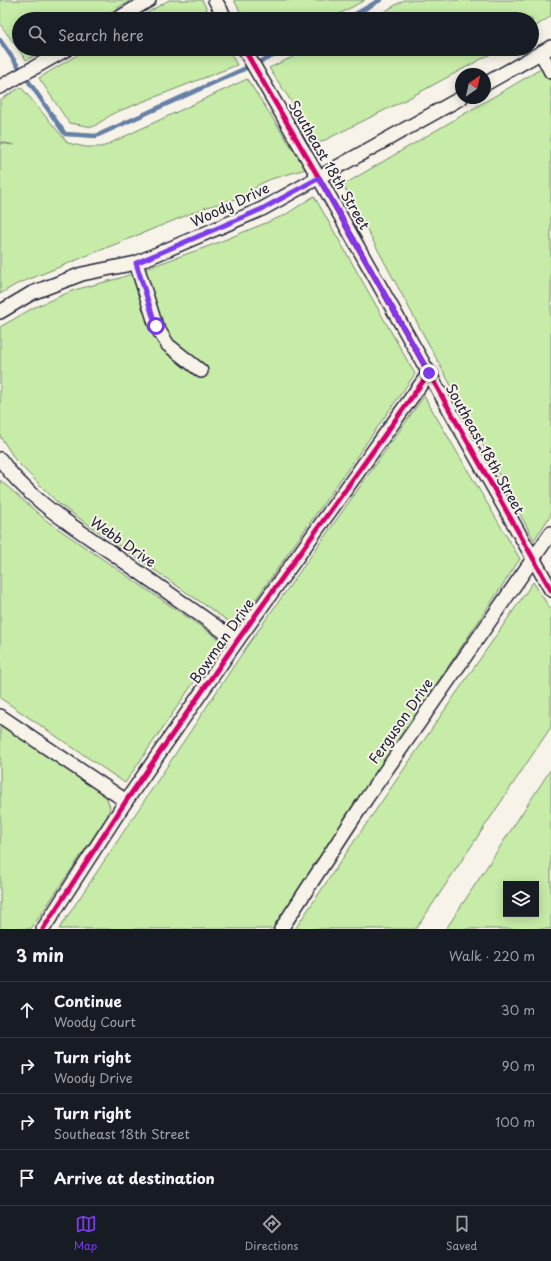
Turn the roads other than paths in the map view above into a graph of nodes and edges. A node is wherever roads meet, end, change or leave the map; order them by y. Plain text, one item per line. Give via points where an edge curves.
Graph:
1 (149, 0) edge
2 (215, 0) edge
3 (129, 12) edge
4 (222, 12) edge
5 (546, 50) edge
6 (54, 56) edge
7 (248, 56) edge
8 (535, 56) edge
9 (551, 72) edge
10 (491, 81) edge
11 (0, 87) edge
12 (455, 101) edge
13 (319, 178) junction
14 (136, 263) junction
15 (0, 312) edge
16 (201, 371) dead end
17 (429, 373) junction
18 (0, 459) edge
19 (551, 533) edge
20 (534, 560) junction
21 (551, 590) edge
22 (237, 641) junction
23 (0, 716) edge
24 (126, 801) junction
25 (43, 929) edge
26 (281, 929) edge

1 - 3 street
2 - 4 street
5 - 9 street
6 - 11 street
7 - 13 street, Southeast 18th Street
8 - 10 street
12 - 13 street, Woody Drive
13 - 14 street, Woody Drive via 262,209
13 - 17 street, Southeast 18th Street
14 - 15 street, Woody Drive via 82,274 32,293
14 - 16 street via 156,326 168,345
17 - 20 street, Southeast 18th Street
17 - 22 street, Bowman Drive
18 - 22 street, Webb Drive via 9,473 62,519
19 - 20 street, Ferguson Drive
20 - 21 street, Southeast 18th Street
20 - 26 street, Ferguson Drive via 366,799
22 - 24 street, Bowman Drive
23 - 24 street
24 - 25 street, Bowman Drive

